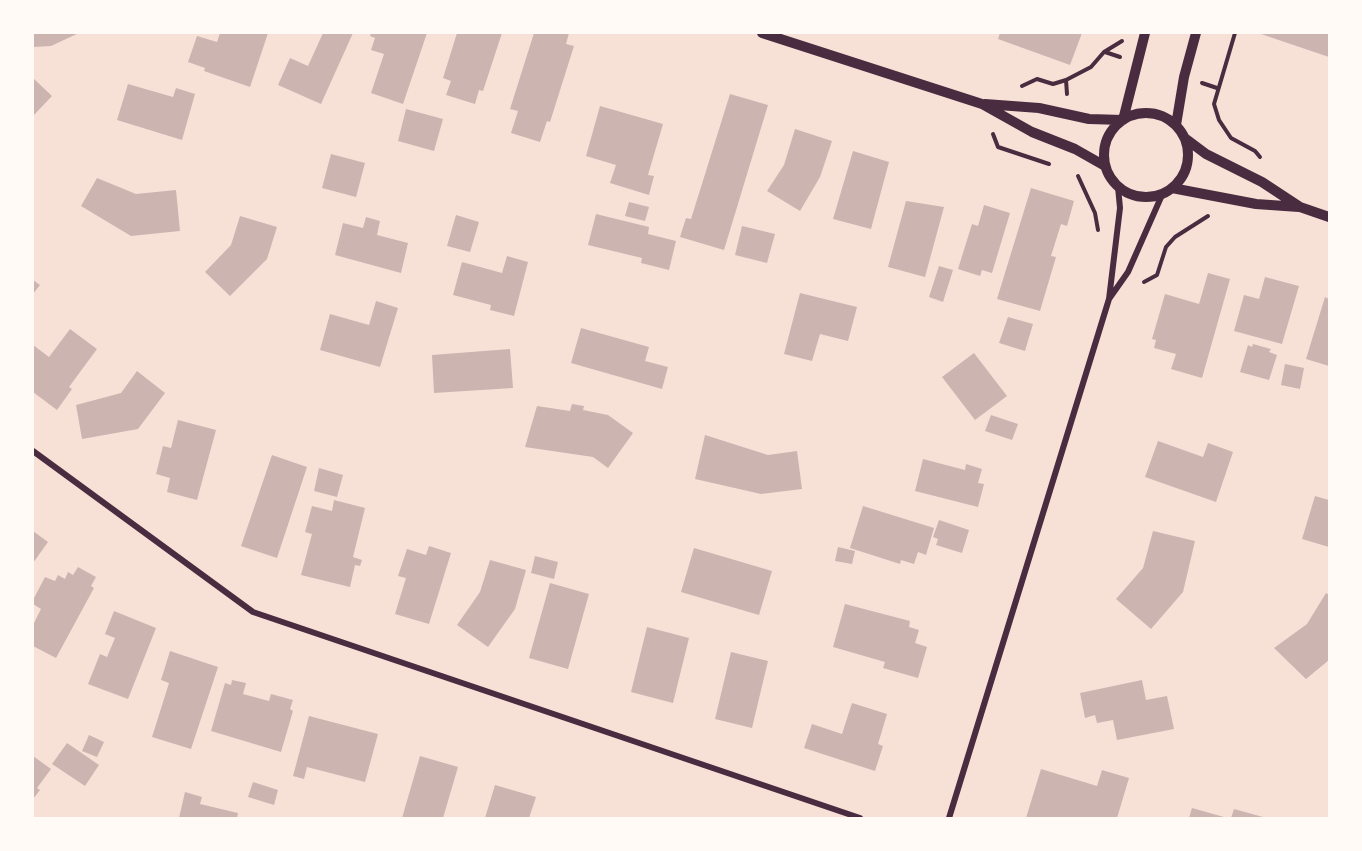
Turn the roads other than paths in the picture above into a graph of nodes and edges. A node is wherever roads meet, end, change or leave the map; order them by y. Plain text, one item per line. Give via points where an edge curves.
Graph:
1 (762, 33) edge
2 (1145, 33) edge
3 (1196, 33) edge
4 (982, 104) junction
5 (1123, 120) junction
6 (1176, 125) junction
7 (1186, 139) junction
8 (1105, 166) junction
9 (1118, 187) junction
10 (1172, 188) junction
11 (1162, 195) junction
12 (1300, 207) junction
13 (1329, 217) edge
14 (1109, 299) junction
15 (33, 451) edge
16 (860, 818) edge
17 (948, 818) edge

1 - 4 street
2 - 5 street
3 - 6 street
4 - 5 street
4 - 8 street
5 - 6 street via 1151,113
5 - 8 street via 1106,143
6 - 7 street
7 - 10 street via 1187,166 1182,179
7 - 12 street
8 - 9 street
9 - 11 street via 1139,197
9 - 14 street via 1120,208
10 - 11 street
10 - 12 street via 1256,204
11 - 14 street via 1128,272
12 - 13 street
14 - 17 street
15 - 16 street via 253,612

